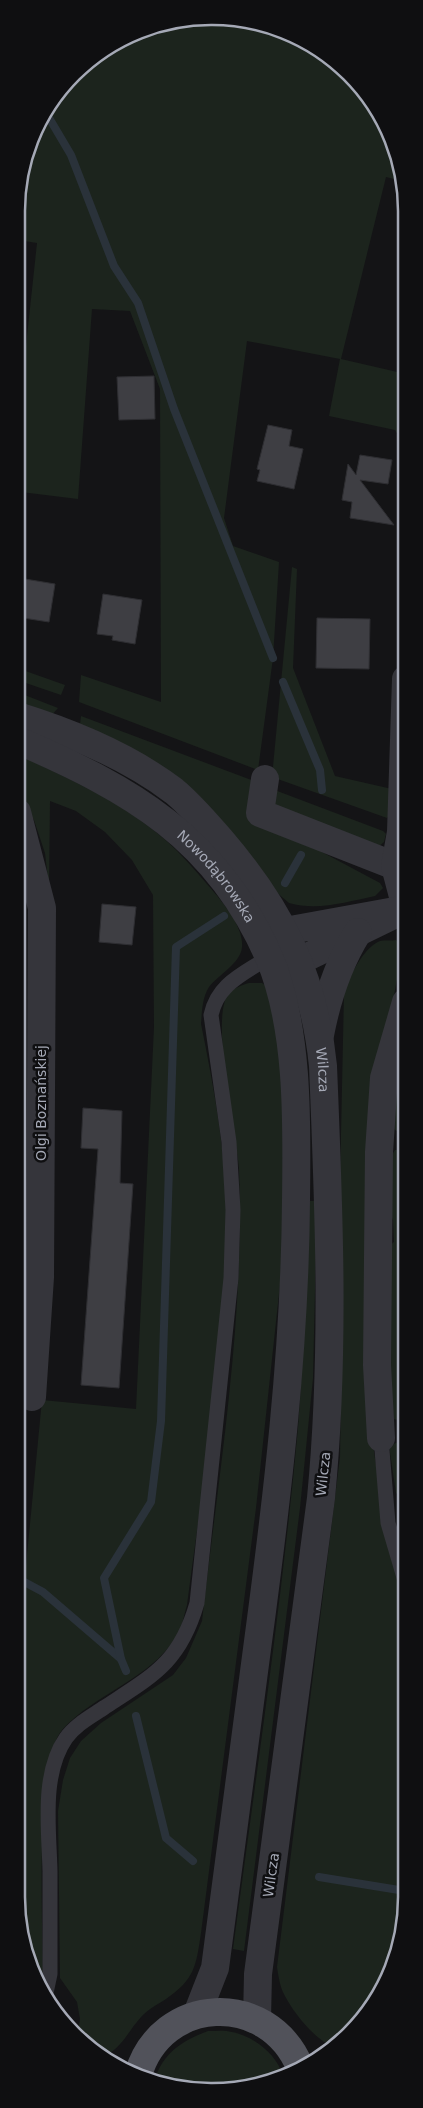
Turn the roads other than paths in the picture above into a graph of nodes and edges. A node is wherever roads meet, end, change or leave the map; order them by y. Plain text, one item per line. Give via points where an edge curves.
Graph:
1 (25, 719) edge
2 (25, 743) edge
3 (264, 779) dead end
4 (25, 843) edge
5 (398, 846) edge
6 (395, 866) junction
7 (398, 878) edge
8 (398, 910) edge
9 (398, 913) edge
10 (285, 931) junction
11 (358, 932) junction
12 (269, 957) junction
13 (299, 960) junction
14 (398, 1030) edge
15 (320, 1035) junction
16 (32, 1397) dead end
17 (381, 1438) joint
18 (398, 1557) edge
19 (48, 1986) edge
20 (196, 2014) junction
21 (257, 2019) junction
22 (298, 2062) edge
23 (134, 2066) edge

1 - 10 street, Nowodąbrowska via 90,742 174,791 200,815 248,872
2 - 12 street, Nowodąbrowska via 71,763 138,800 175,827 207,857 238,900
3 - 6 street via 260,813
4 - 16 street, Olgi Boznańskiej via 42,908 40,1277
5 - 6 street
6 - 7 street
8 - 10 street
9 - 11 street
10 - 12 street
10 - 13 street, Wilcza
11 - 13 street
11 - 15 street via 344,955 326,1004
12 - 13 street
12 - 19 lane via 222,988 214,1001 212,1014 229,1142 232,1268 197,1602 190,1628 175,1654 145,1681 78,1725 66,1737 55,1758 49,1795
12 - 20 street, Wilcza via 283,1000 293,1066 297,1134 296,1282 271,1539 215,1968
13 - 15 street, Wilcza
14 - 17 street via 384,1078 379,1152 377,1365
15 - 21 street, Wilcza via 329,1273 328,1422 320,1508 258,1974
17 - 18 lane via 388,1523
20 - 21 main road via 227,2011
20 - 23 main road via 174,2024 155,2040
21 - 22 main road via 284,2040

